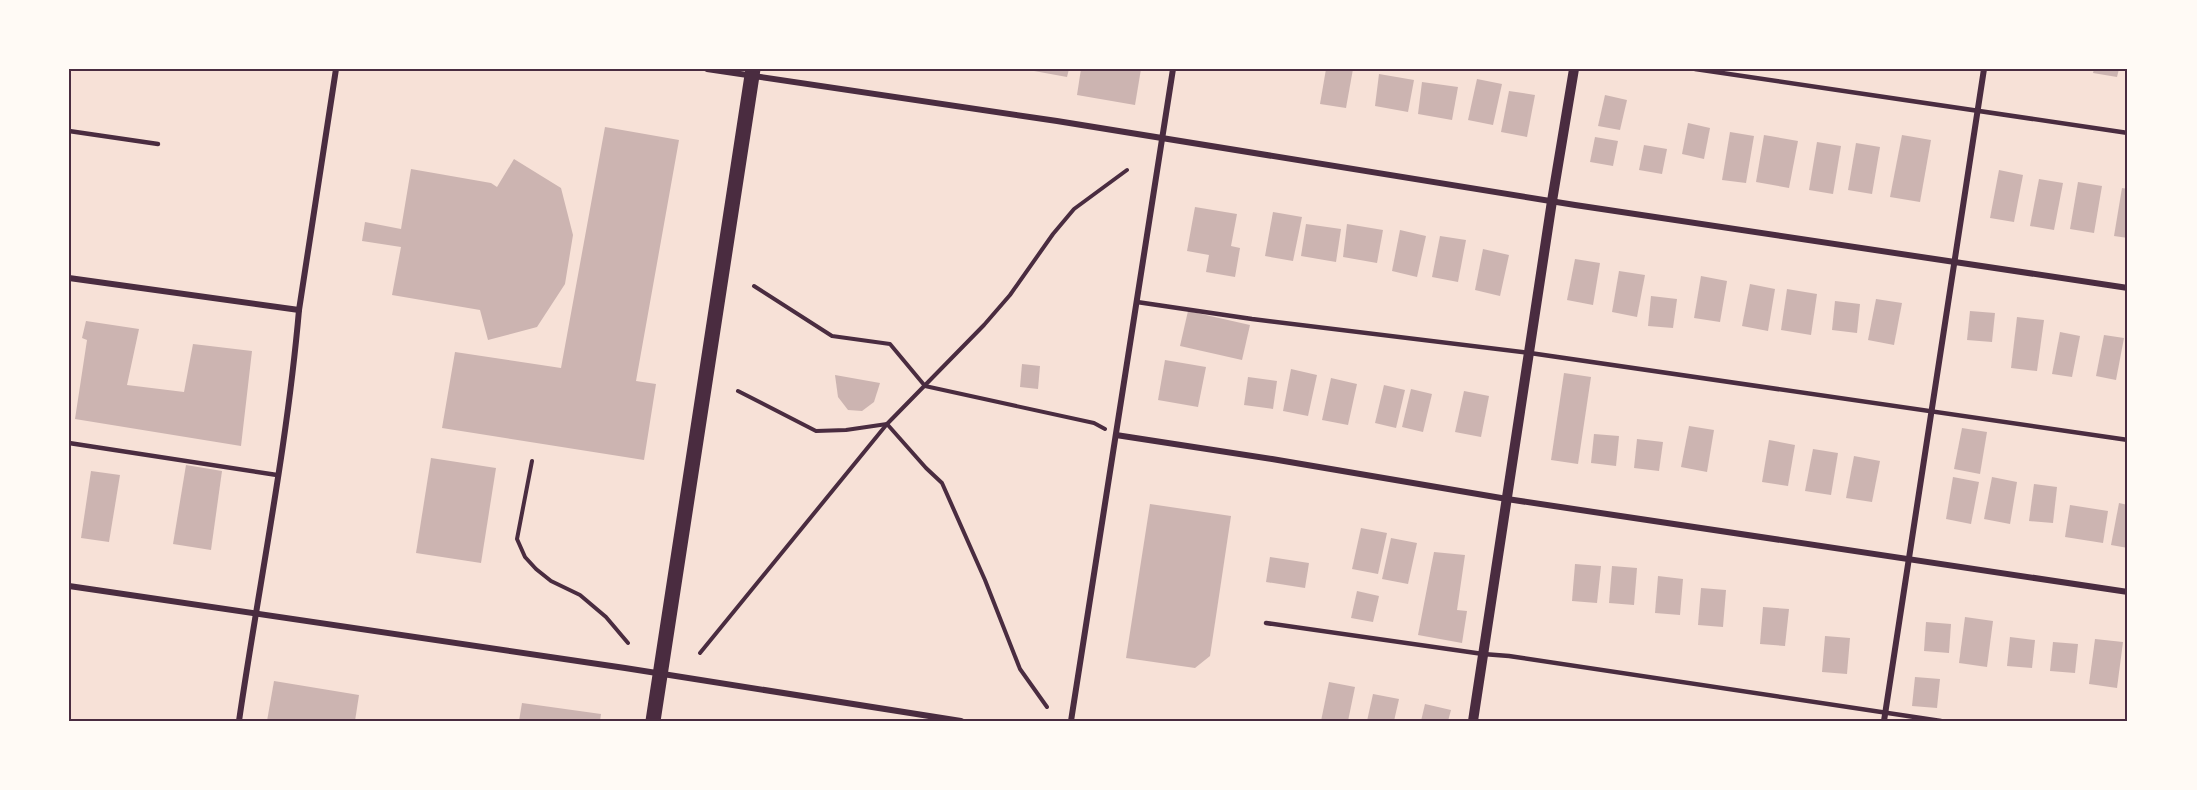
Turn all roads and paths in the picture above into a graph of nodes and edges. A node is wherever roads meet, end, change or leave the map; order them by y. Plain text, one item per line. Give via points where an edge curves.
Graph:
1 (336, 69) edge
2 (707, 69) edge
3 (1173, 69) edge
4 (1574, 69) edge
5 (1695, 69) edge
6 (1984, 69) edge
7 (752, 72) edge
8 (1978, 111) junction
9 (69, 131) edge
10 (2128, 133) edge
11 (1162, 139) junction
12 (158, 144) dead end
13 (1127, 170) dead end
14 (1552, 201) junction
15 (1954, 262) junction
16 (69, 278) edge
17 (754, 286) dead end
18 (2128, 288) edge
19 (1137, 302) junction
20 (299, 310) junction
21 (1530, 353) junction
22 (925, 386) junction
23 (738, 391) dead end
24 (1932, 411) junction
25 (887, 424) junction
26 (1116, 435) junction
27 (2128, 440) edge
28 (69, 443) edge
29 (532, 461) dead end
30 (277, 475) junction
31 (1508, 499) junction
32 (1909, 559) junction
33 (69, 586) edge
34 (2128, 592) edge
35 (255, 614) junction
36 (1266, 623) dead end
37 (628, 644) dead end
38 (700, 653) dead end
39 (1484, 654) junction
40 (660, 674) junction
41 (1047, 707) dead end
42 (1886, 712) junction
43 (239, 721) edge
44 (653, 721) edge
45 (961, 721) edge
46 (1071, 721) edge
47 (1473, 721) edge
48 (1884, 721) edge
49 (1941, 721) edge

1 - 20 street
2 - 7 street
3 - 11 street
4 - 14 street
5 - 8 lane
6 - 8 street
7 - 11 street
7 - 40 main road
8 - 10 lane
8 - 15 street
9 - 12 lane
11 - 14 street
11 - 19 street
13 - 22 path via 1074,209 1010,295
14 - 15 street
14 - 21 street
15 - 18 street
15 - 24 street
16 - 20 street
17 - 22 path via 832,336 890,344
19 - 21 lane
19 - 26 street
20 - 30 street
21 - 24 lane
21 - 31 street
22 - 25 path
22 - 26 path via 1094,423
23 - 25 path via 816,431
24 - 27 lane
24 - 32 street
25 - 38 path
25 - 41 path via 942,483 1020,669
26 - 31 street
26 - 46 street
28 - 30 lane
29 - 37 path via 517,539 525,557 551,581 580,596 606,617
30 - 35 street
31 - 32 street
31 - 39 street
32 - 34 street
32 - 42 street
33 - 35 street
35 - 40 street
35 - 43 street
36 - 39 lane
39 - 42 lane
39 - 47 street
40 - 44 main road
40 - 45 street
42 - 48 street
42 - 49 lane

